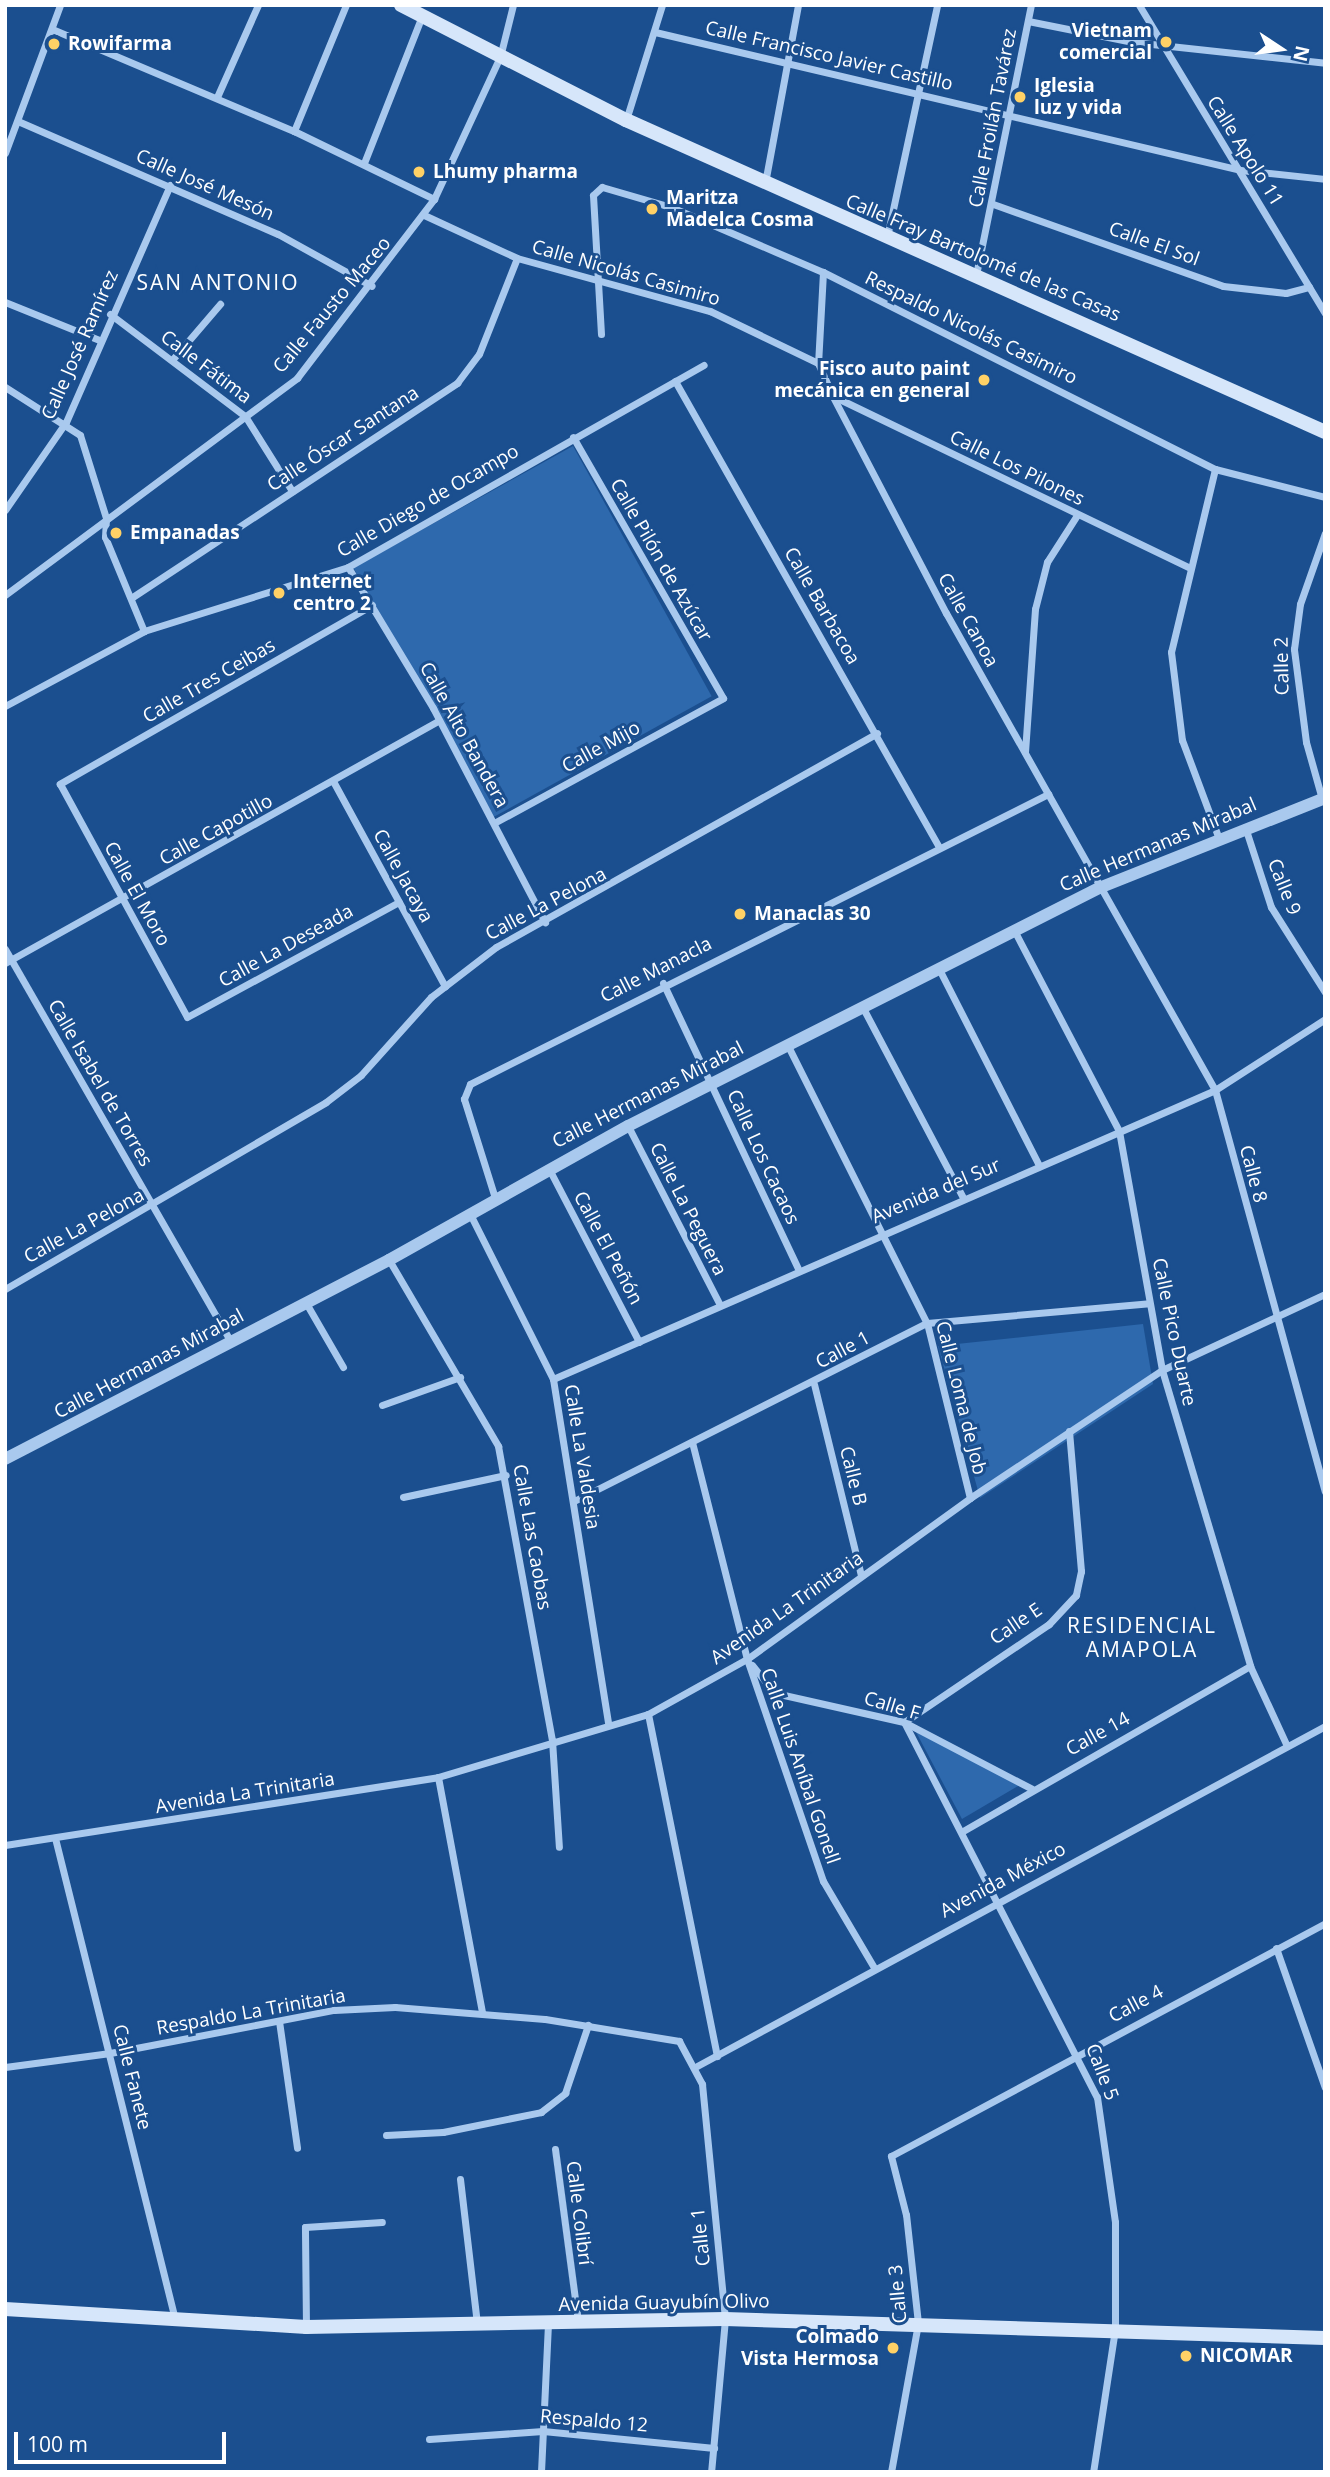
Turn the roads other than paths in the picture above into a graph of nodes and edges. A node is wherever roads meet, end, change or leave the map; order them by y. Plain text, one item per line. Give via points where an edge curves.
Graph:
1 (60, 5) edge
2 (258, 5) edge
3 (346, 5) edge
4 (401, 5) edge
5 (513, 5) edge
6 (662, 5) edge
7 (798, 5) edge
8 (937, 5) edge
9 (1031, 5) edge
10 (1139, 5) edge
11 (421, 18) junction
12 (1028, 21) junction
13 (52, 29) junction
14 (655, 32) junction
15 (1161, 44) junction
16 (499, 57) junction
17 (792, 63) junction
18 (1325, 63) edge
19 (918, 89) junction
20 (217, 97) junction
21 (1008, 118) junction
22 (626, 120) junction
23 (20, 122) junction
24 (294, 131) junction
25 (5, 153) edge
26 (364, 163) junction
27 (1240, 170) junction
28 (1325, 179) edge
29 (765, 183) junction
30 (170, 186) junction
31 (434, 199) junction
32 (993, 204) junction
33 (424, 215) junction
34 (887, 238) junction
35 (517, 258) junction
36 (823, 272) junction
37 (975, 276) junction
38 (596, 282) junction
39 (372, 286) junction
40 (1309, 287) junction
41 (5, 302) edge
42 (220, 304) dead end
43 (1325, 313) edge
44 (110, 314) junction
45 (601, 334) dead end
46 (99, 340) junction
47 (172, 360) junction
48 (818, 363) junction
49 (704, 365) dead end
50 (675, 381) junction
51 (5, 387) edge
52 (832, 395) junction
53 (245, 416) junction
54 (66, 422) junction
55 (1325, 432) edge
56 (573, 437) junction
57 (1215, 469) junction
58 (292, 491) junction
59 (1325, 497) edge
60 (5, 510) edge
61 (1077, 514) junction
62 (106, 518) junction
63 (1325, 533) edge
64 (348, 567) junction
65 (1189, 567) junction
66 (5, 594) edge
67 (131, 598) junction
68 (372, 605) junction
69 (144, 631) junction
70 (723, 698) joint
71 (5, 706) edge
72 (439, 720) junction
73 (877, 733) junction
74 (1024, 754) junction
75 (333, 781) junction
76 (61, 784) joint
77 (1048, 794) junction
78 (1324, 799) edge
79 (494, 823) junction
80 (1244, 826) junction
81 (1219, 839) junction
82 (939, 847) junction
83 (1099, 888) junction
84 (122, 900) junction
85 (399, 902) junction
86 (545, 922) junction
87 (1015, 932) junction
88 (5, 949) edge
89 (8, 961) edge
90 (940, 971) junction
91 (663, 983) junction
92 (445, 986) junction
93 (1325, 992) edge
94 (863, 1008) junction
95 (187, 1017) joint
96 (1325, 1020) edge
97 (788, 1044) junction
98 (711, 1083) junction
99 (1215, 1090) junction
100 (628, 1126) junction
101 (1119, 1131) junction
102 (1039, 1165) junction
103 (548, 1168) junction
104 (495, 1198) junction
105 (963, 1198) junction
106 (153, 1206) junction
107 (470, 1214) junction
108 (882, 1230) junction
109 (389, 1260) junction
110 (799, 1268) junction
111 (5, 1289) edge
112 (1325, 1294) edge
113 (306, 1303) junction
114 (1149, 1303) junction
115 (720, 1305) junction
116 (1276, 1314) junction
117 (927, 1323) junction
118 (231, 1342) junction
119 (639, 1342) junction
120 (343, 1367) dead end
121 (1162, 1370) junction
122 (460, 1377) junction
123 (553, 1379) junction
124 (814, 1384) junction
125 (382, 1405) dead end
126 (1069, 1431) junction
127 (692, 1443) junction
128 (5, 1459) edge
129 (506, 1475) junction
130 (1325, 1491) edge
131 (403, 1497) dead end
132 (970, 1498) junction
133 (574, 1501) junction
134 (862, 1575) junction
135 (747, 1659) junction
136 (1250, 1667) junction
137 (648, 1714) junction
138 (904, 1722) junction
139 (608, 1723) junction
140 (1325, 1726) edge
141 (552, 1740) junction
142 (1287, 1746) junction
143 (439, 1777) junction
144 (1032, 1789) junction
145 (963, 1831) junction
146 (55, 1838) junction
147 (5, 1845) edge
148 (559, 1847) dead end
149 (997, 1901) junction
150 (1325, 1923) edge
151 (1276, 1948) junction
152 (873, 1966) junction
153 (482, 2011) junction
154 (279, 2021) junction
155 (588, 2025) junction
156 (110, 2053) junction
157 (1079, 2053) junction
158 (717, 2056) junction
159 (698, 2066) junction
160 (5, 2067) edge
161 (1325, 2088) edge
162 (386, 2135) dead end
163 (297, 2148) dead end
164 (555, 2150) dead end
165 (891, 2157) joint
166 (460, 2179) dead end
167 (382, 2222) dead end
168 (5, 2309) edge
169 (725, 2319) junction
170 (176, 2323) junction
171 (578, 2323) junction
172 (918, 2323) junction
173 (477, 2324) junction
174 (548, 2324) junction
175 (306, 2327) junction
176 (1115, 2329) junction
177 (1325, 2338) edge
178 (543, 2431) junction
179 (429, 2440) dead end
180 (714, 2448) junction
181 (541, 2472) edge
182 (711, 2472) edge
183 (891, 2472) edge
184 (1093, 2472) edge

1 - 13 street
2 - 20 street
3 - 24 street
4 - 11 main road, Calle Fray Bartolomé de las Casas
5 - 16 street, Calle Fausto Maceo
6 - 14 street
7 - 17 street
8 - 19 street
9 - 12 street, Calle Froilán Tavárez
10 - 15 street, Calle Apolo 11
11 - 16 main road, Calle Fray Bartolomé de las Casas
11 - 26 street
12 - 15 street
12 - 21 street, Calle Froilán Tavárez
13 - 20 street
13 - 23 street
14 - 17 street, Calle Francisco Javier Castillo
14 - 22 street
15 - 18 street
15 - 27 street, Calle Apolo 11
16 - 22 main road, Calle Fray Bartolomé de las Casas
16 - 31 street, Calle Fausto Maceo
17 - 19 street, Calle Francisco Javier Castillo
17 - 29 street
19 - 21 street, Calle Francisco Javier Castillo
19 - 34 street
20 - 24 street
21 - 27 street, Calle Francisco Javier Castillo
21 - 32 street, Calle Froilán Tavárez
22 - 29 main road, Calle Fray Bartolomé de las Casas
23 - 25 street
23 - 30 street, Calle José Mesón
24 - 26 street
26 - 31 street
27 - 28 street, Calle Francisco Javier Castillo
27 - 40 street, Calle Apolo 11
29 - 34 main road, Calle Fray Bartolomé de las Casas
30 - 39 street, Calle José Mesón
30 - 44 street, Calle José Ramírez
31 - 33 street, Calle Fausto Maceo
32 - 37 street, Calle Froilán Tavárez
32 - 40 street, Calle El Sol via 1223,286 1286,293
33 - 35 street, Calle Nicolás Casimiro
33 - 39 street, Calle Fausto Maceo
34 - 37 main road, Calle Fray Bartolomé de las Casas
35 - 38 street, Calle Nicolás Casimiro
35 - 58 street, Calle Óscar Santana via 479,354 457,383
36 - 38 street, Respaldo Nicolás Casimiro via 671,207 602,187 593,195
36 - 48 street
36 - 57 street, Respaldo Nicolás Casimiro
37 - 55 main road, Calle Fray Bartolomé de las Casas
38 - 45 street
38 - 48 street, Calle Nicolás Casimiro via 710,311
39 - 53 street, Calle Fausto Maceo via 297,378
40 - 43 street, Calle Apolo 11
41 - 46 street
42 - 47 street
44 - 46 street, Calle José Ramírez
44 - 47 street, Calle Fátima
46 - 54 street, Calle José Ramírez
47 - 53 street, Calle Fátima
48 - 52 street, Calle Canoa
49 - 50 street, Calle Diego de Ocampo
50 - 56 street, Calle Diego de Ocampo
50 - 73 street, Calle Barbacoa
51 - 54 street
52 - 61 street, Calle Los Pilones
52 - 74 street, Calle Canoa
53 - 58 street, Calle Fátima
53 - 62 street, Calle Fausto Maceo
54 - 60 street, Calle José Ramírez
54 - 62 street via 80,435
56 - 64 street, Calle Diego de Ocampo
56 - 70 street, Calle Pilón de Azúcar
57 - 59 street, Respaldo Nicolás Casimiro
57 - 65 street
58 - 67 street, Calle Óscar Santana
61 - 65 street, Calle Los Pilones
61 - 74 street via 1047,562 1035,609
62 - 66 street, Calle Fausto Maceo
62 - 67 street via 104,537
63 - 78 street, Calle 2 via 1300,604 1294,649 1306,742
64 - 68 street, Calle Alto Bandera
64 - 69 street, Calle Diego de Ocampo
65 - 81 street via 1171,652 1174,704
67 - 69 street
68 - 72 street, Calle Alto Bandera
68 - 76 street, Calle Tres Ceibas
69 - 71 street, Calle Diego de Ocampo
70 - 79 street, Calle Mijo
72 - 75 street, Calle Capotillo
72 - 79 street, Calle Alto Bandera
73 - 82 street, Calle Barbacoa
73 - 86 street, Calle La Pelona
74 - 77 street, Calle Canoa
75 - 84 street, Calle Capotillo
75 - 85 street, Calle Jacaya
76 - 84 street, Calle El Moro
77 - 82 street, Calle Manacla
77 - 83 street, Calle Canoa
78 - 80 street, Calle Hermanas Mirabal
79 - 86 street, Calle Alto Bandera
80 - 81 street, Calle Hermanas Mirabal
80 - 93 street, Calle 9 via 1272,907
81 - 83 street, Calle Hermanas Mirabal
82 - 91 street, Calle Manacla
83 - 87 street, Calle Hermanas Mirabal
83 - 99 street, Calle 8
84 - 89 street, Calle Capotillo
84 - 95 street, Calle El Moro
85 - 92 street, Calle Jacaya
85 - 95 street, Calle La Deseada
86 - 92 street, Calle La Pelona via 496,947
87 - 90 street, Calle Hermanas Mirabal
87 - 101 street, Calle Pico Duarte
88 - 89 street, Calle Isabel de Torres
89 - 106 street, Calle Isabel de Torres
90 - 94 street, Calle Hermanas Mirabal
90 - 102 street
91 - 98 street, Calle Los Cacaos
91 - 104 street, Calle Manacla via 470,1084 464,1098
92 - 106 street, Calle La Pelona via 361,1075 326,1102
94 - 97 street, Calle Hermanas Mirabal
94 - 105 street
96 - 99 street, Avenida del Sur
97 - 98 street, Calle Hermanas Mirabal
97 - 108 street, Calle Loma de Job
98 - 100 street, Calle Hermanas Mirabal
98 - 110 street, Calle Los Cacaos
99 - 101 street, Avenida del Sur
99 - 116 street, Calle 8
100 - 103 street, Calle Hermanas Mirabal
100 - 115 street, Calle La Peguera
101 - 102 street, Avenida del Sur
101 - 114 street, Calle Pico Duarte
102 - 105 street, Avenida del Sur
103 - 104 street, Calle Hermanas Mirabal
103 - 119 street, Calle El Peñón
104 - 107 street, Calle Hermanas Mirabal
105 - 108 street, Avenida del Sur
106 - 111 street, Calle La Pelona
106 - 118 street, Calle Isabel de Torres
107 - 109 street, Calle Hermanas Mirabal
107 - 123 street, Calle La Valdesia
108 - 110 street, Avenida del Sur
108 - 117 street, Calle Loma de Job
109 - 113 street, Calle Hermanas Mirabal
109 - 122 street, Calle Las Caobas
110 - 115 street, Avenida del Sur
112 - 116 street, Avenida La Trinitaria
113 - 118 street, Calle Hermanas Mirabal
113 - 120 street
114 - 117 street, Calle 1
114 - 121 street, Calle Pico Duarte
115 - 119 street, Avenida del Sur
116 - 121 street, Avenida La Trinitaria
116 - 130 street, Calle 8
117 - 124 street, Calle 1
117 - 132 street, Calle Loma de Job
118 - 128 street, Calle Hermanas Mirabal
119 - 123 street, Avenida del Sur
121 - 126 street, Avenida La Trinitaria
121 - 136 street, Calle Pico Duarte
122 - 125 street
122 - 129 street, Calle Las Caobas via 498,1446
123 - 133 street, Calle La Valdesia
124 - 127 street, Calle 1
124 - 134 street, Calle B
126 - 132 street, Avenida La Trinitaria
126 - 138 street, Calle E via 1081,1571 1076,1595 1049,1624
127 - 133 street, Calle 1
127 - 135 street, Calle Luis Aníbal Gonell
129 - 131 street
129 - 141 street, Calle Las Caobas
132 - 134 street, Avenida La Trinitaria
133 - 139 street, Calle La Valdesia
134 - 135 street, Avenida La Trinitaria
135 - 137 street, Avenida La Trinitaria
135 - 138 street, Calle F via 775,1693
135 - 152 street, Calle Luis Aníbal Gonell via 823,1881
136 - 142 street, Calle Pico Duarte
136 - 144 street, Calle 14
137 - 139 street, Avenida La Trinitaria
137 - 158 street
138 - 144 street, Calle F
138 - 145 street, Calle 5
139 - 141 street, Avenida La Trinitaria
140 - 142 street, Avenida México
141 - 143 street, Avenida La Trinitaria
141 - 148 street, Calle Las Caobas
142 - 149 street, Avenida México
143 - 146 street, Avenida La Trinitaria
143 - 153 street
144 - 145 street, Calle 14
145 - 149 street, Calle 5
146 - 147 street, Avenida La Trinitaria
146 - 156 street, Calle Fanete
149 - 152 street, Avenida México
149 - 157 street, Calle 5
150 - 151 street, Calle 4
151 - 157 street, Calle 4
151 - 161 street
152 - 158 street, Avenida México
153 - 154 street, Respaldo La Trinitaria via 346,2009
153 - 155 street, Respaldo La Trinitaria
154 - 156 street, Respaldo La Trinitaria
154 - 163 street
155 - 159 street, Respaldo La Trinitaria via 679,2041
155 - 162 street via 565,2093 541,2112 443,2132
156 - 160 street, Respaldo La Trinitaria
156 - 170 street, Calle Fanete
157 - 165 street, Calle 4
157 - 176 street, Calle 5 via 1107,2137
158 - 159 street, Avenida México
159 - 169 street, Calle 1
164 - 171 street, Calle Colibrí
165 - 172 street, Calle 3 via 892,2179 906,2215
166 - 173 street
167 - 175 street via 305,2227
168 - 170 main road, Avenida Guayubín Olivo
169 - 171 main road, Avenida Guayubín Olivo
169 - 172 main road, Avenida Guayubín Olivo
169 - 180 street, Calle 1
170 - 175 main road, Avenida Guayubín Olivo
171 - 174 main road, Avenida Guayubín Olivo
172 - 176 main road, Avenida Guayubín Olivo
172 - 183 street, Calle 3
173 - 174 main road, Avenida Guayubín Olivo
173 - 175 main road, Avenida Guayubín Olivo
174 - 178 street
176 - 177 main road, Avenida Guayubín Olivo
176 - 184 street, Calle 5
178 - 179 street, Respaldo 12
178 - 180 street, Respaldo 12
178 - 181 street
180 - 182 street, Calle 1

